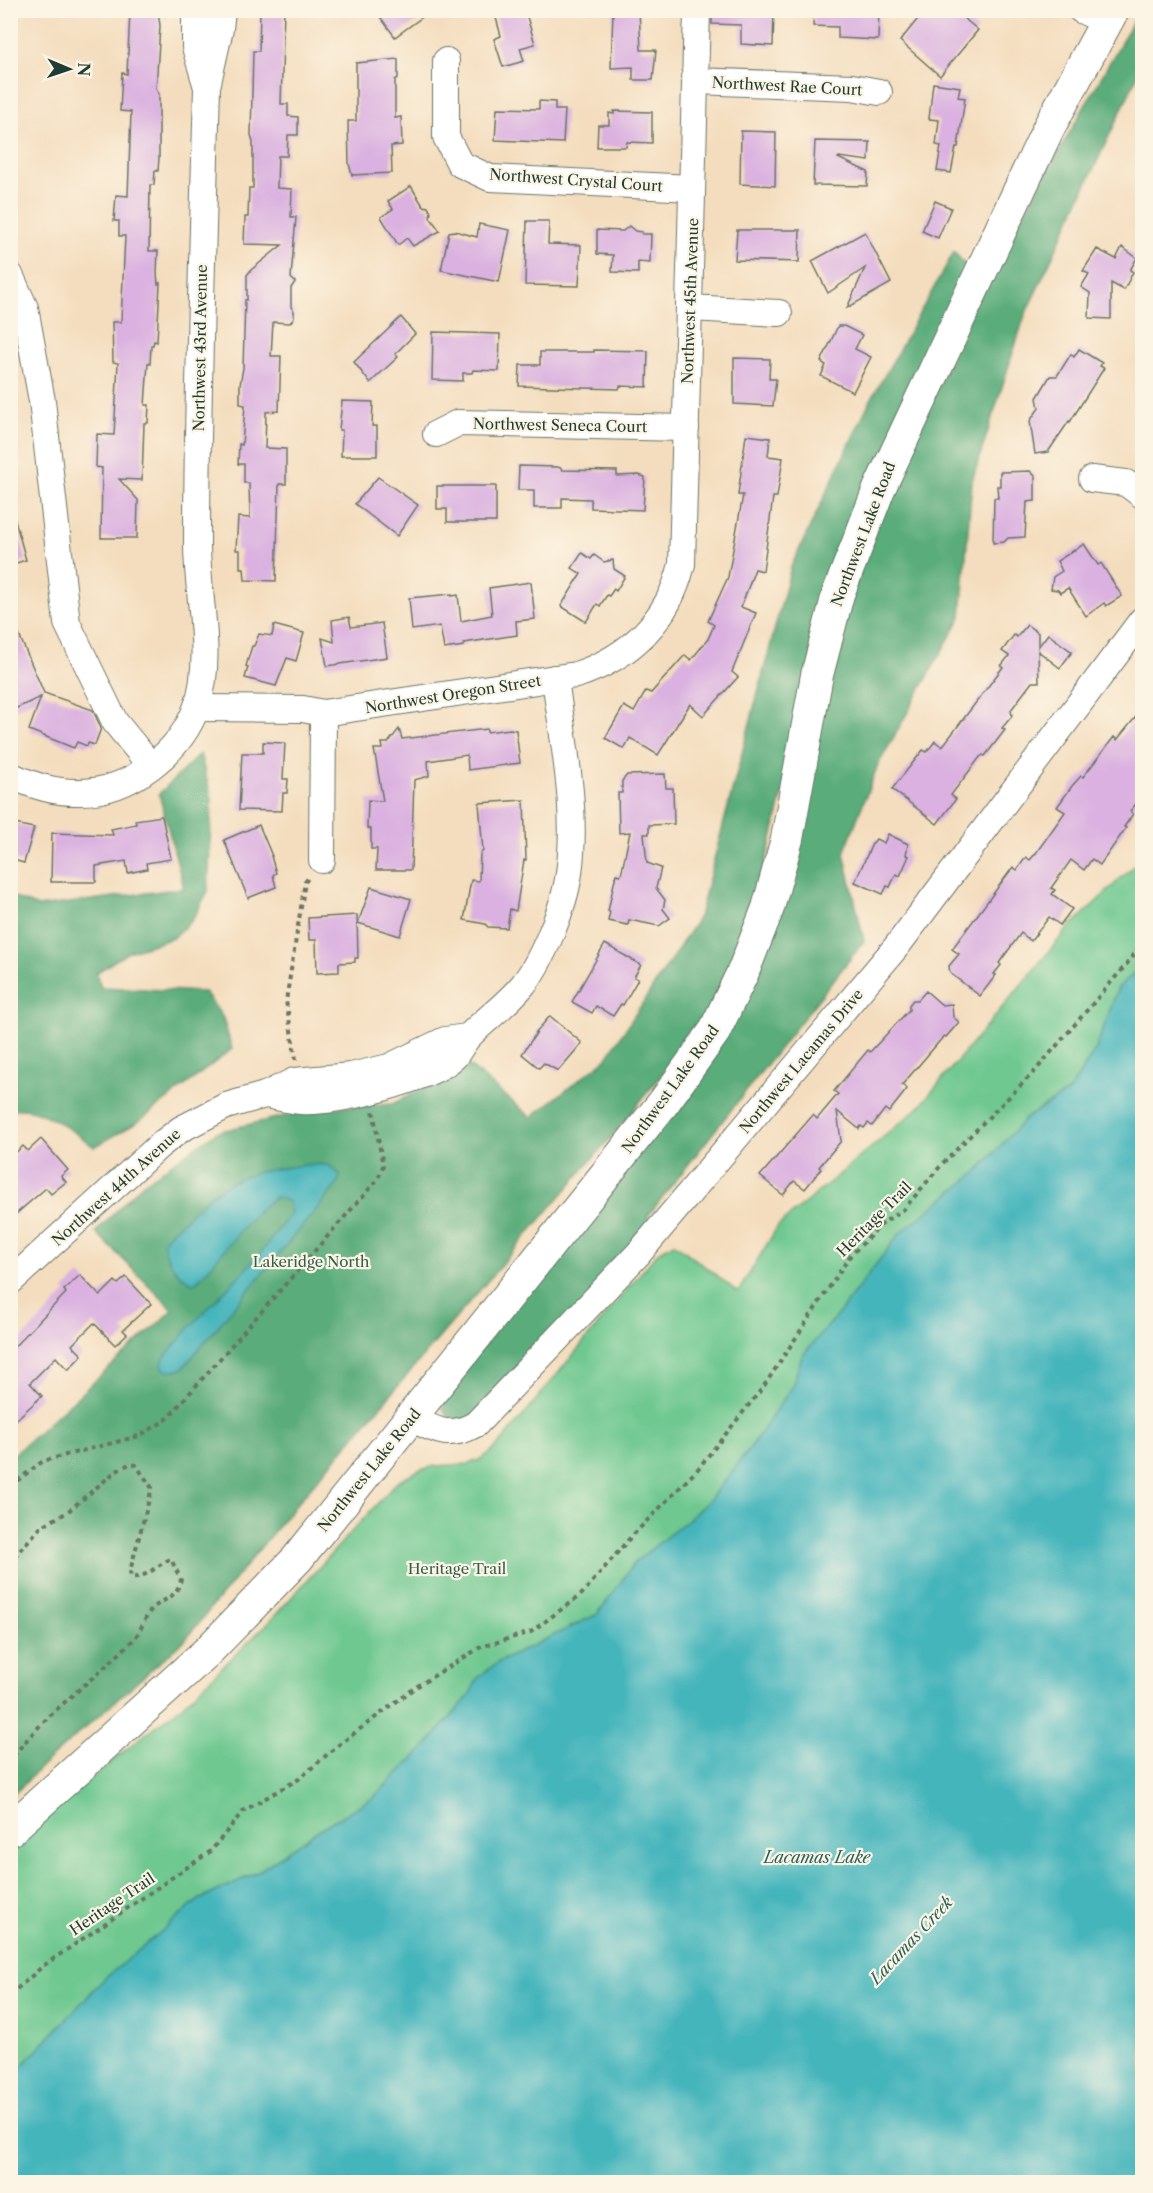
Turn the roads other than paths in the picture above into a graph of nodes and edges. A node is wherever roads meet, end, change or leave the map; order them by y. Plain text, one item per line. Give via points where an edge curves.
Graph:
1 (195, 10) edge
2 (222, 10) edge
3 (697, 10) edge
4 (1100, 14) edge
5 (446, 61) dead end
6 (696, 81) junction
7 (207, 87) junction
8 (879, 92) dead end
9 (692, 188) junction
10 (10, 275) edge
11 (690, 308) junction
12 (779, 313) dead end
13 (686, 428) junction
14 (436, 434) dead end
15 (1092, 479) dead end
16 (1143, 495) edge
17 (674, 591) joint
18 (1143, 620) edge
19 (555, 678) junction
20 (197, 708) junction
21 (323, 713) junction
22 (151, 766) junction
23 (10, 775) edge
24 (322, 860) road end
25 (468, 1037) junction
26 (265, 1095) junction
27 (10, 1282) edge
28 (411, 1418) junction
29 (10, 1830) edge

1 - 7 street, Northwest 43rd Avenue via 195,47
2 - 7 street, Northwest 43rd Avenue
3 - 6 street, Northwest 45th Avenue
4 - 28 main road, Northwest Lake Road via 893,458 838,594 817,675 788,839 768,908 714,1032 664,1102
5 - 9 street, Northwest Crystal Court via 446,137 460,164 490,178
6 - 8 street, Northwest Rae Court via 852,87
6 - 9 street, Northwest 45th Avenue
7 - 20 street, Northwest 43rd Avenue via 197,492 205,659
9 - 11 street, Northwest 45th Avenue
10 - 22 street via 25,308 42,401 67,623 115,722
11 - 12 street
11 - 13 street, Northwest 45th Avenue
13 - 14 street, Northwest Seneca Court via 458,423
13 - 17 street, Northwest 45th Avenue via 682,564
15 - 16 street via 1126,483
17 - 19 street, Northwest Oregon Street via 653,626 626,651 600,668
18 - 28 street, Northwest Lacamas Drive via 897,946 639,1253 476,1424 449,1434
19 - 21 street, Northwest Oregon Street
19 - 25 street, Northwest 44th Avenue via 573,817 569,876 547,941 523,985
20 - 21 street, Northwest Oregon Street via 303,709
20 - 22 street, Northwest 43rd Avenue via 183,734
21 - 24 street
22 - 23 street, Northwest 43rd Avenue via 104,789 81,792 32,785
25 - 26 street, Northwest 44th Avenue via 445,1040 389,1067 351,1076 294,1081
25 - 26 street, Northwest 44th Avenue via 453,1058 388,1087 302,1101
26 - 27 street, Northwest 44th Avenue via 226,1106 181,1129
28 - 29 main road, Northwest Lake Road via 297,1558 208,1651

